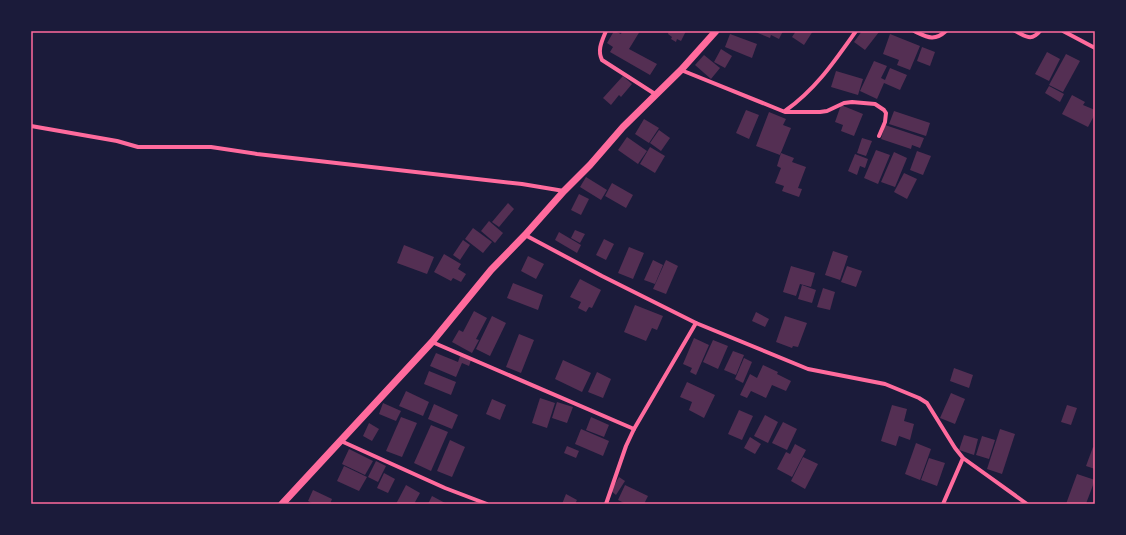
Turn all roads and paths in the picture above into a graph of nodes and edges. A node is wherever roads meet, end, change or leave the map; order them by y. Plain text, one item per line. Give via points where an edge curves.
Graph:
1 (606, 31) edge
2 (716, 31) edge
3 (856, 31) edge
4 (914, 31) edge
5 (946, 31) edge
6 (1015, 31) edge
7 (1040, 31) edge
8 (1063, 31) edge
9 (1095, 47) edge
10 (681, 70) junction
11 (655, 94) junction
12 (785, 112) junction
13 (31, 126) edge
14 (879, 136) dead end
15 (564, 191) junction
16 (525, 235) junction
17 (696, 323) junction
18 (432, 342) junction
19 (634, 429) junction
20 (341, 441) junction
21 (963, 458) junction
22 (282, 504) edge
23 (487, 504) edge
24 (606, 504) edge
25 (942, 504) edge
26 (1027, 504) edge

1 - 11 street via 599,50 602,60
2 - 10 street
3 - 12 street via 814,87
4 - 5 street via 930,38 940,36
6 - 7 street via 1029,38
8 - 9 street
10 - 11 street
10 - 12 street
11 - 15 street
12 - 14 street via 827,111 844,102 875,104 886,114 886,122
13 - 15 street via 138,147 222,148
15 - 16 street
16 - 17 street
16 - 18 street via 491,270
17 - 19 street
17 - 21 street via 808,369 885,384 918,398 927,403
18 - 19 street
18 - 20 street
19 - 24 street
20 - 22 street
20 - 23 street
21 - 25 street
21 - 26 street

